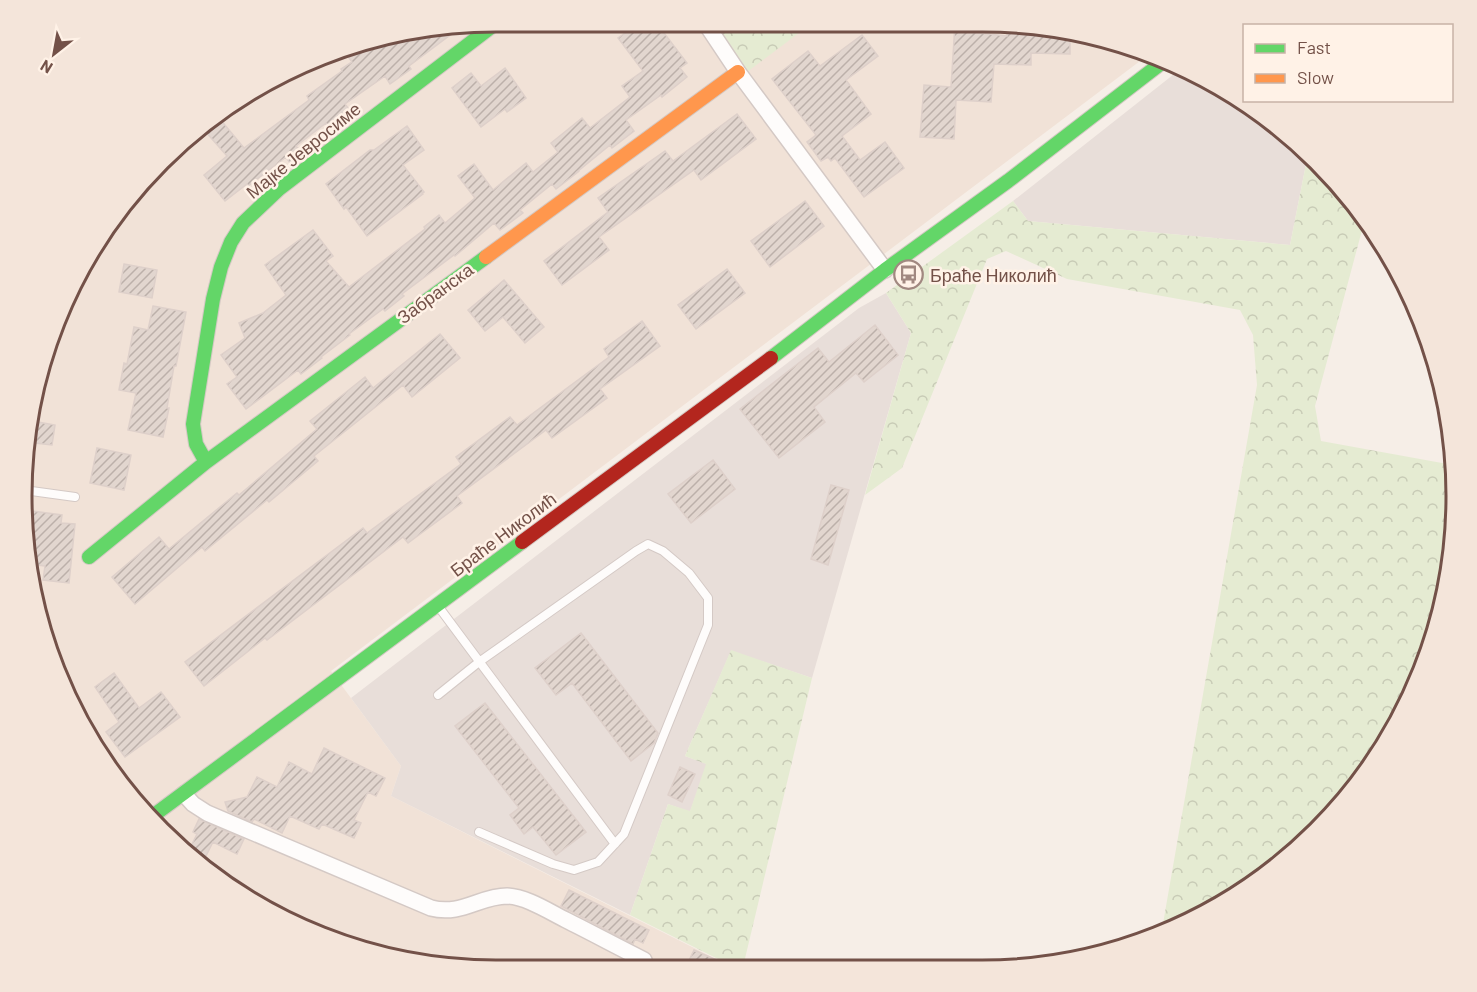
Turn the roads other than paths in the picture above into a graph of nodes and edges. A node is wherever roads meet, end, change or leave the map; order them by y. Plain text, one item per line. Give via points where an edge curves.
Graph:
1 (485, 32) edge
2 (711, 32) edge
3 (1157, 66) edge
4 (738, 72) junction
5 (885, 270) junction
6 (206, 462) junction
7 (32, 491) edge
8 (75, 497) dead end
9 (89, 557) dead end
10 (437, 605) junction
11 (480, 662) junction
12 (438, 695) dead end
13 (183, 794) junction
14 (157, 813) edge
15 (479, 832) dead end
16 (615, 844) junction
17 (644, 960) dead end

1 - 6 street, Мајке Јевросиме via 279,189 243,223 221,267 213,299 193,424 197,449
2 - 4 street
3 - 5 street, Браће Николић
4 - 5 street
4 - 6 street, Забранска
5 - 10 street, Браће Николић
6 - 9 street, Забранска
7 - 8 lane
10 - 11 lane
10 - 13 street, Браће Николић
11 - 12 lane
11 - 16 lane
11 - 16 lane via 648,544 689,573 708,598 708,625 624,834
13 - 14 street, Браће Николић
13 - 17 street via 207,813 431,908 451,910 495,898 515,897
15 - 16 lane via 574,870 598,862

